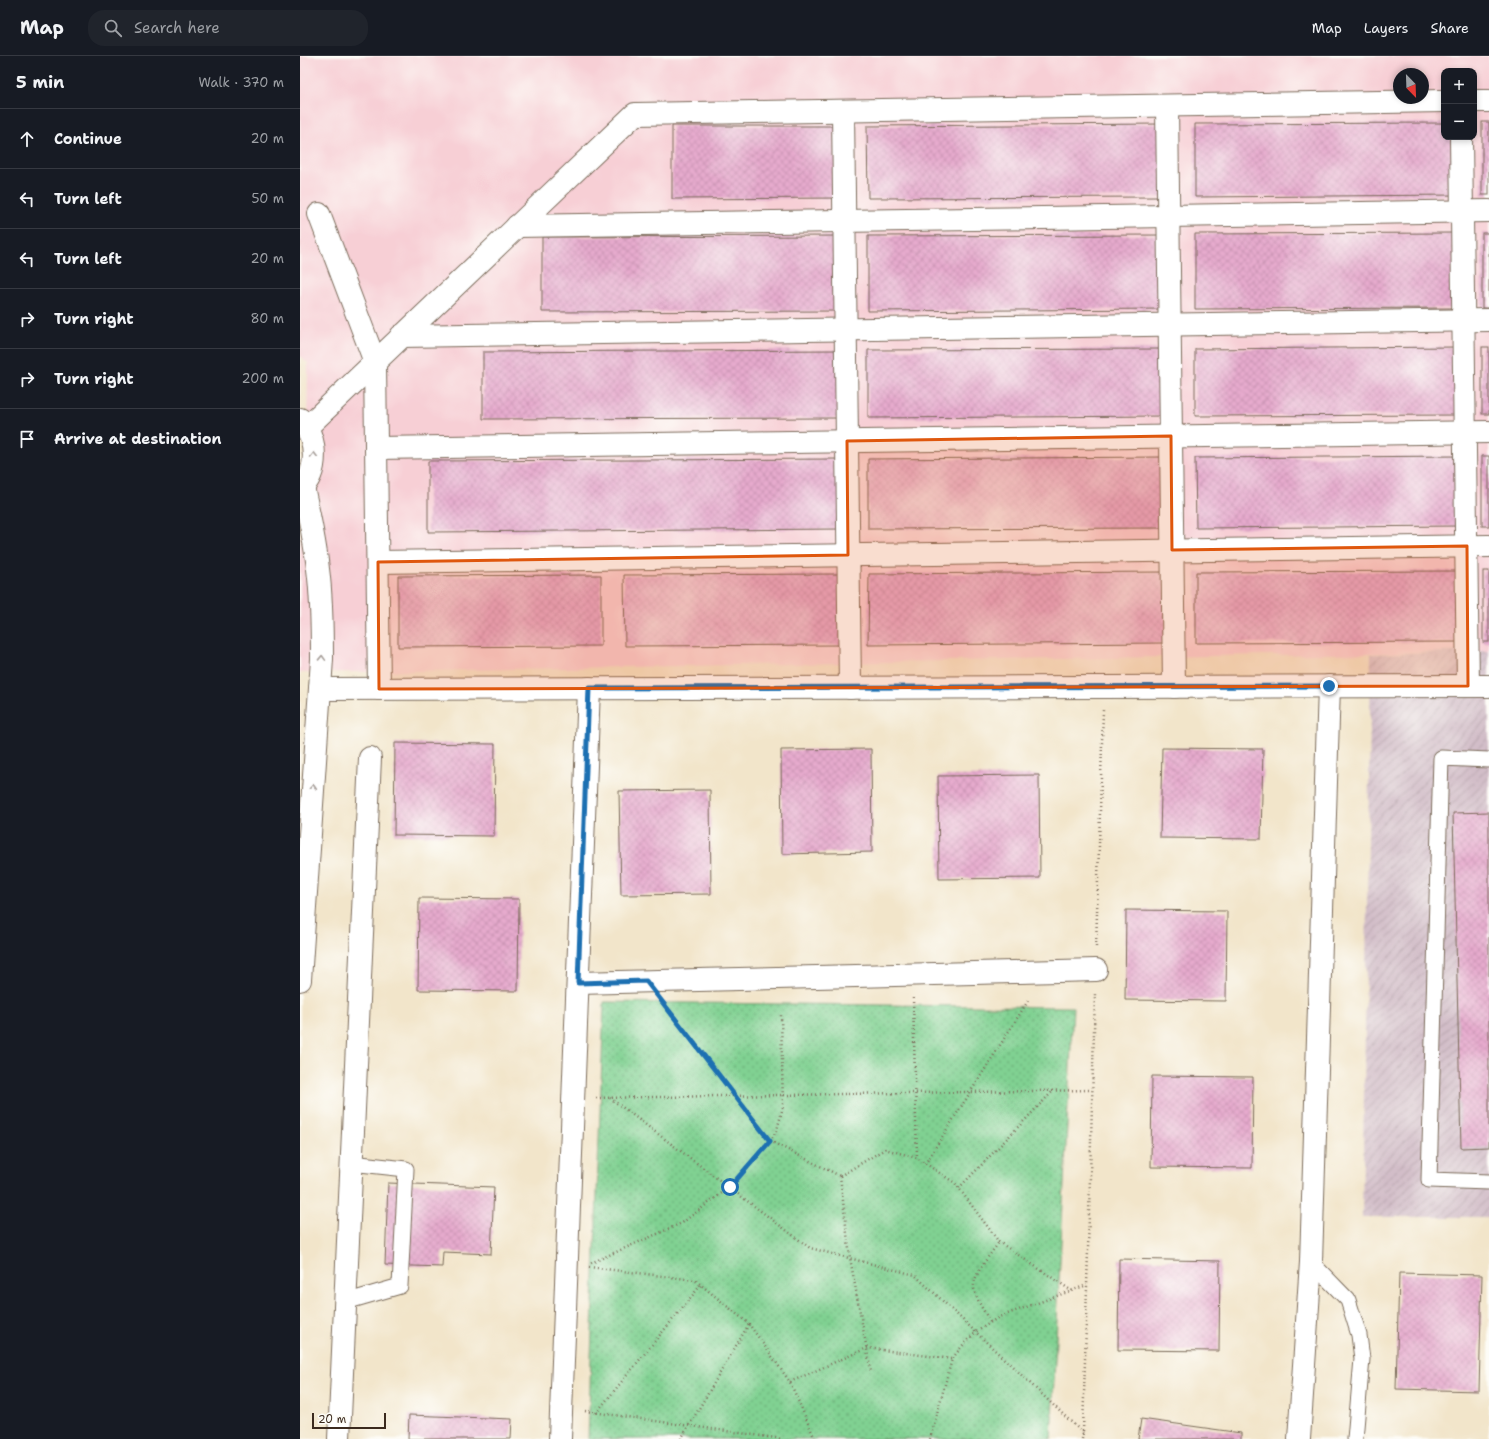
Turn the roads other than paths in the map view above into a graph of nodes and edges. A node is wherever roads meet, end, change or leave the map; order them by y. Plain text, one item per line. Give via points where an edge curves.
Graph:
1 (1441, 101) edge
2 (1477, 101) edge
3 (1489, 101) edge
4 (1167, 106) junction
5 (843, 111) junction
6 (1462, 140) edge
7 (1462, 211) junction
8 (1489, 211) edge
9 (319, 214) dead end
10 (1168, 216) junction
11 (844, 221) junction
12 (517, 226) junction
13 (1464, 320) junction
14 (1489, 320) edge
15 (1170, 325) junction
16 (845, 330) junction
17 (401, 336) junction
18 (375, 362) junction
19 (303, 423) edge
20 (1465, 432) junction
21 (1489, 432) edge
22 (1171, 436) junction
23 (847, 441) junction
24 (376, 448) junction
25 (302, 489) edge
26 (1467, 546) junction
27 (1489, 546) edge
28 (1172, 550) junction
29 (848, 555) junction
30 (378, 562) junction
31 (1329, 686) junction
32 (1479, 686) edge
33 (1174, 687) junction
34 (589, 688) junction
35 (850, 688) junction
36 (320, 689) junction
37 (379, 689) junction
38 (370, 758) dead end
39 (1489, 760) edge
40 (1096, 970) dead end
41 (300, 980) edge
42 (578, 983) junction
43 (351, 1163) junction
44 (1489, 1182) edge
45 (1311, 1262) junction
46 (345, 1302) junction
47 (339, 1439) edge
48 (560, 1439) edge
49 (1299, 1439) edge
50 (1355, 1439) edge

1 - 4 street
2 - 3 street
4 - 5 street
4 - 10 street
5 - 11 street
5 - 12 street via 635,114
6 - 7 street
7 - 8 street
7 - 10 street
7 - 13 street
9 - 18 street
10 - 11 street
10 - 15 street
11 - 12 street
11 - 16 street
12 - 17 street
13 - 14 street
13 - 15 street
13 - 20 street
15 - 16 street
15 - 22 street
16 - 17 street
16 - 23 street
17 - 18 street
18 - 19 street
18 - 24 street
25 -> 19 street via 314,462 314,448
20 - 21 street
20 - 22 street
20 - 26 street
22 - 23 street
22 - 28 street
23 - 24 street
23 - 29 street
24 - 30 street
36 -> 25 street via 322,612 319,570
26 - 27 street
26 - 28 street
26 - 32 street
28 - 29 street
28 - 33 street
29 - 30 street
29 - 35 street
30 - 37 street
31 - 32 street
31 - 33 street
31 - 45 street
33 - 35 street
34 - 35 street
34 - 37 street
34 - 42 street
36 - 37 street
41 -> 36 street
38 - 43 street
39 - 44 lane via 1441,758 1429,1180
40 - 42 street
42 - 48 street
43 - 46 street
43 - 46 lane via 406,1169 403,1250 400,1286
45 - 49 street
45 - 50 lane via 1348,1300 1357,1330 1362,1359
46 - 47 street

